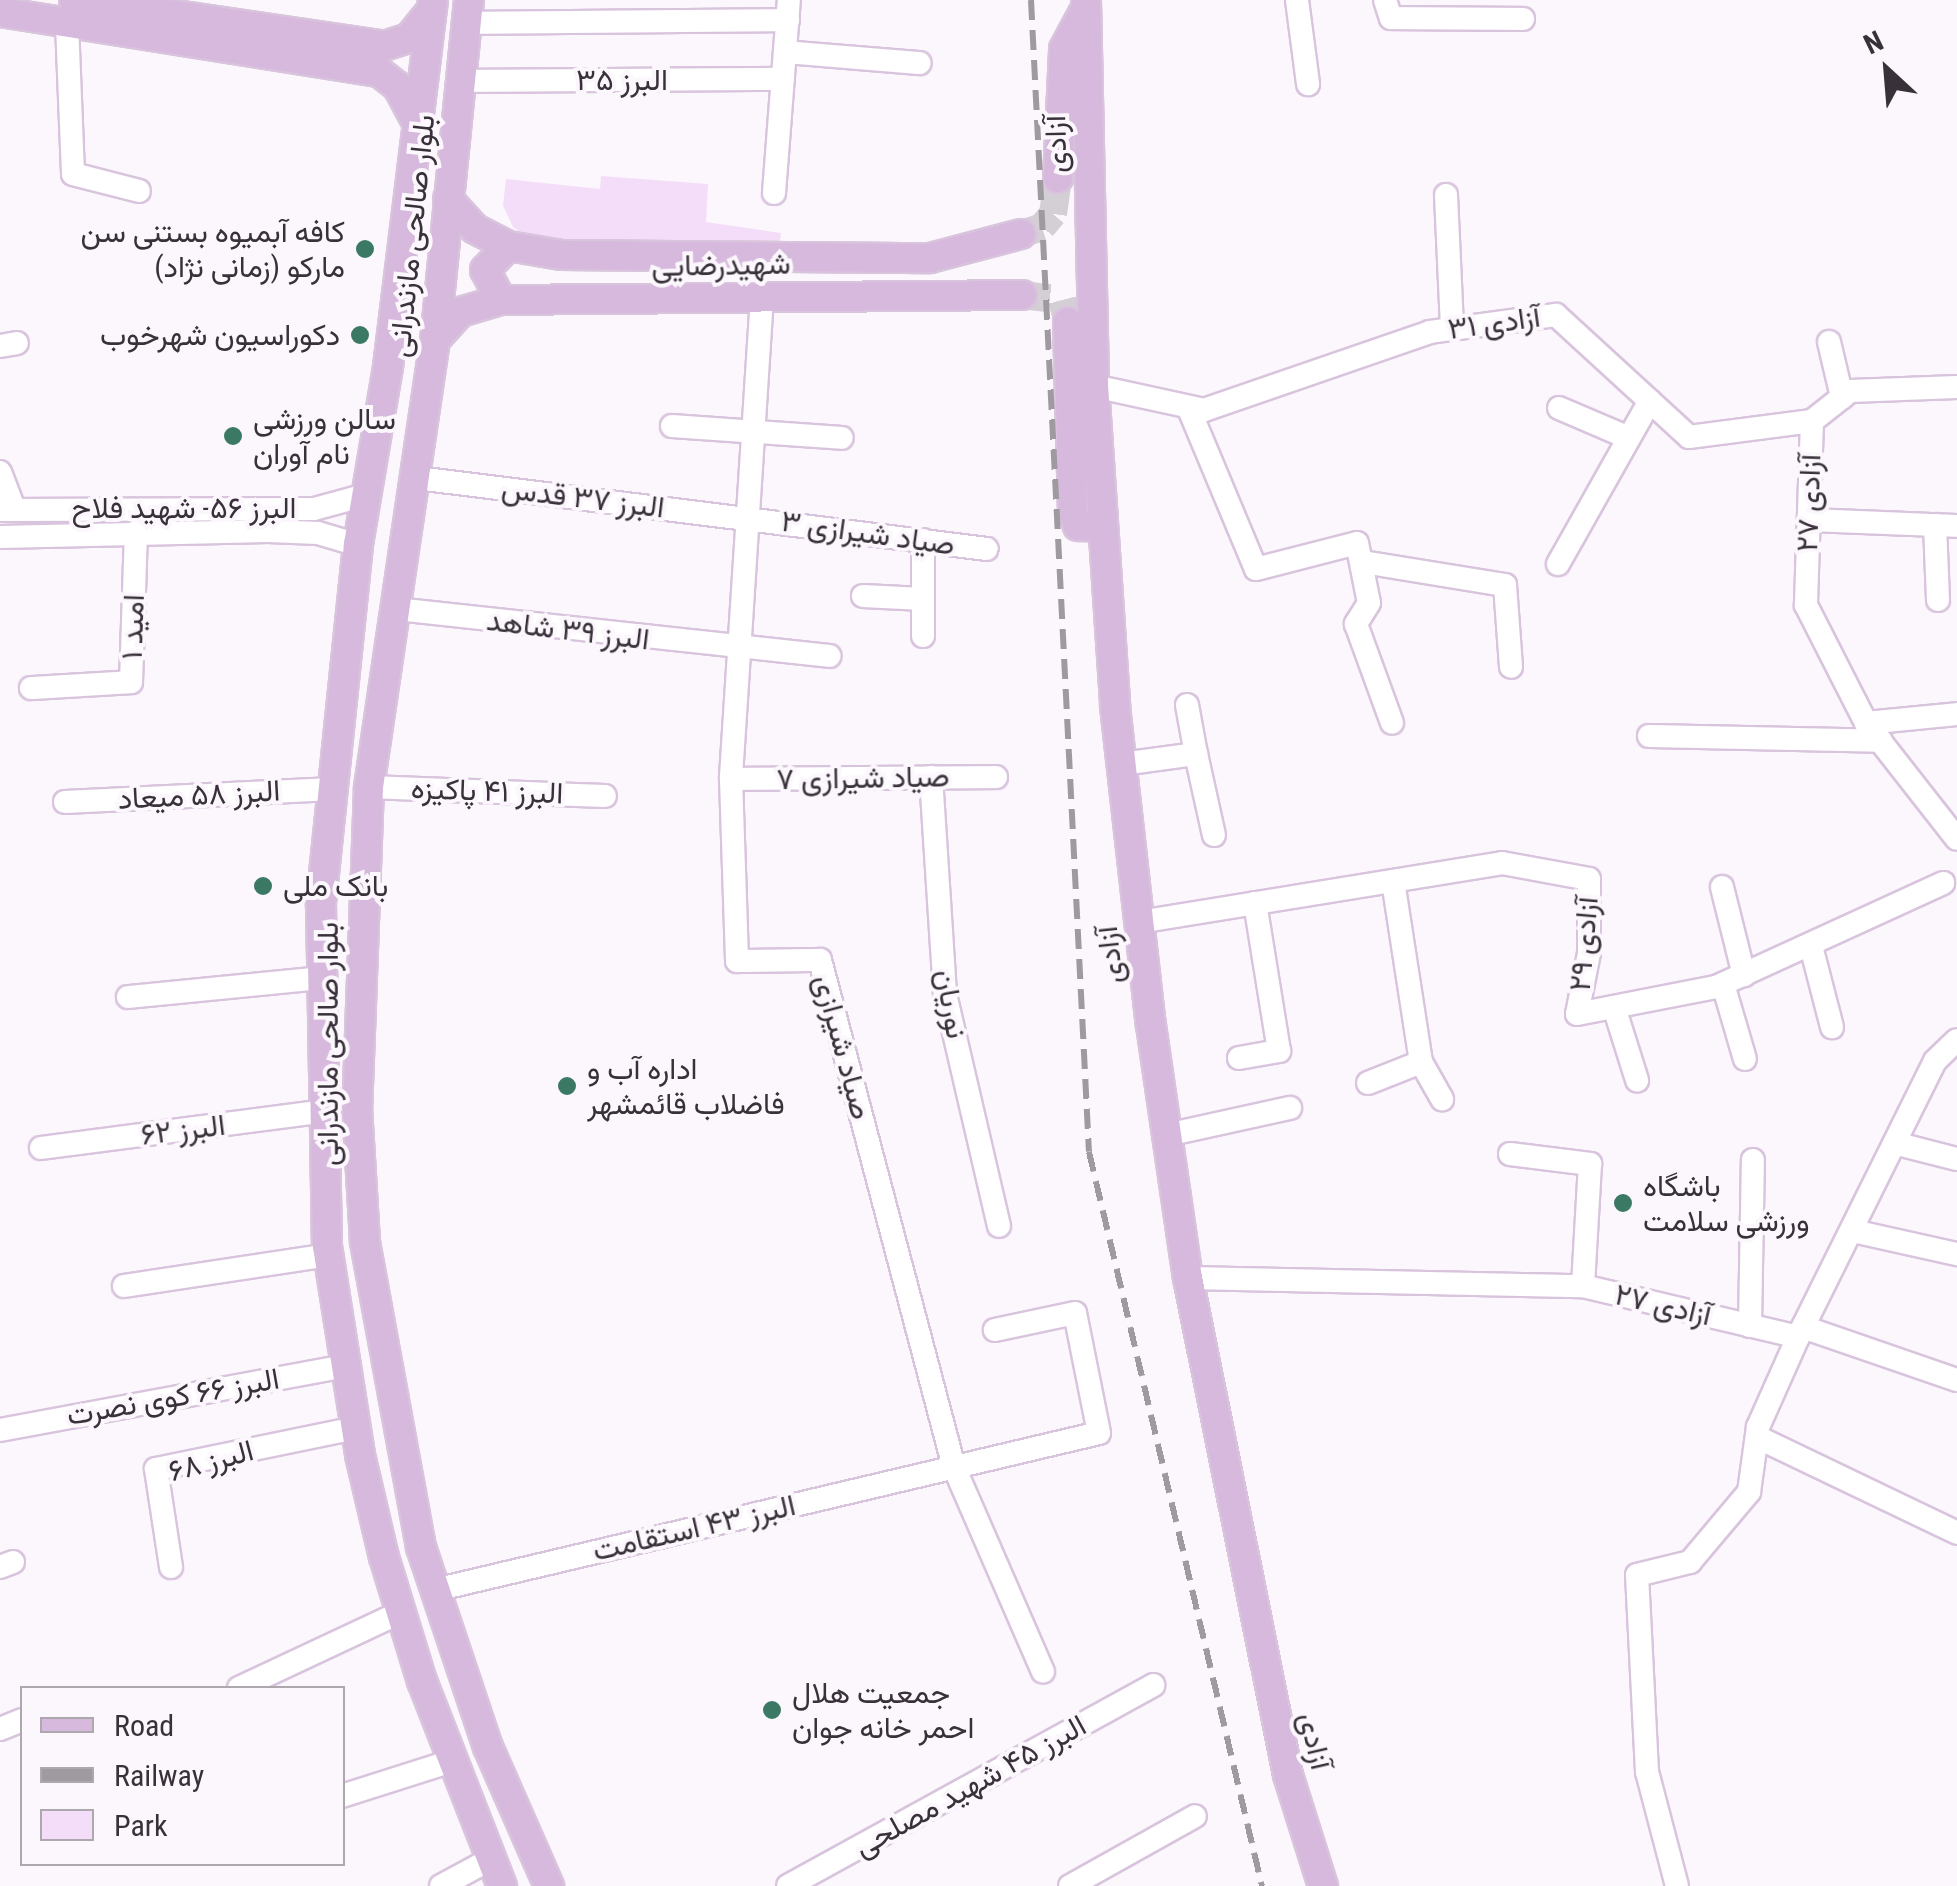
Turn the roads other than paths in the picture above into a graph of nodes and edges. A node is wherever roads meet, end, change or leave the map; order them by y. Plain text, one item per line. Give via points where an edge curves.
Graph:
1 (1297, 0) edge
2 (1385, 0) edge
3 (1086, 4) edge
4 (432, 5) edge
5 (788, 10) edge
6 (0, 12) edge
7 (70, 12) edge
8 (468, 12) edge
9 (1524, 18) dead end
10 (785, 52) junction
11 (368, 56) junction
12 (920, 62) dead end
13 (783, 79) junction
14 (462, 81) junction
15 (1308, 84) dead end
16 (414, 117) junction
17 (1058, 178) tunnel mouth
18 (139, 191) dead end
19 (774, 193) dead end
20 (1446, 195) dead end
21 (448, 199) junction
22 (1021, 234) tunnel mouth
23 (508, 246) junction
24 (930, 258) junction
25 (931, 295) junction
26 (1022, 295) tunnel mouth
27 (762, 297) junction
28 (501, 300) junction
29 (1068, 322) dead end
30 (1452, 328) junction
31 (435, 340) junction
32 (1830, 342) dead end
33 (1094, 386) junction
34 (1957, 387) edge
35 (1846, 394) junction
36 (1650, 401) junction
37 (1560, 408) dead end
38 (1189, 409) junction
39 (1812, 422) junction
40 (672, 426) dead end
41 (755, 433) junction
42 (842, 438) dead end
43 (1628, 438) junction
44 (0, 472) edge
45 (417, 478) junction
46 (366, 495) junction
47 (6, 508) edge
48 (749, 517) junction
49 (1809, 520) junction
50 (1103, 526) junction
51 (1946, 526) edge
52 (136, 532) junction
53 (0, 536) edge
54 (924, 540) junction
55 (358, 545) junction
56 (987, 549) dead end
57 (1363, 562) junction
58 (1558, 564) dead end
59 (863, 596) dead end
60 (923, 599) junction
61 (1938, 600) dead end
62 (397, 609) junction
63 (923, 636) dead end
64 (738, 651) junction
65 (829, 656) dead end
66 (1511, 668) dead end
67 (31, 688) dead end
68 (1187, 705) dead end
69 (1957, 714) edge
70 (1392, 723) dead end
71 (1874, 732) junction
72 (1649, 736) dead end
73 (1196, 754) junction
74 (1122, 764) junction
75 (930, 777) junction
76 (996, 777) dead end
77 (730, 779) junction
78 (369, 787) junction
79 (333, 789) junction
80 (606, 796) dead end
81 (65, 802) dead end
82 (1214, 835) dead end
83 (1957, 839) edge
84 (1392, 881) junction
85 (1943, 883) dead end
86 (1722, 887) dead end
87 (1255, 904) junction
88 (1140, 922) junction
89 (1811, 946) junction
90 (322, 978) junction
91 (1734, 980) junction
92 (128, 997) dead end
93 (1614, 1007) junction
94 (1832, 1027) dead end
95 (1957, 1040) edge
96 (1239, 1058) dead end
97 (1744, 1059) dead end
98 (1421, 1062) junction
99 (1638, 1080) dead end
100 (1368, 1084) dead end
101 (1442, 1099) dead end
102 (1290, 1108) dead end
103 (325, 1111) junction
104 (1167, 1136) junction
105 (1898, 1144) junction
106 (40, 1148) dead end
107 (1510, 1154) dead end
108 (1957, 1159) edge
109 (1753, 1160) dead end
110 (1000, 1226) dead end
111 (1854, 1231) junction
112 (1957, 1254) edge
113 (328, 1255) junction
114 (1188, 1278) junction
115 (124, 1286) dead end
116 (1582, 1286) junction
117 (1750, 1326) junction
118 (995, 1330) dead end
119 (1800, 1332) junction
120 (346, 1366) junction
121 (1957, 1380) edge
122 (356, 1428) junction
123 (0, 1430) edge
124 (1757, 1437) junction
125 (954, 1467) junction
126 (1957, 1533) edge
127 (172, 1567) dead end
128 (434, 1590) junction
129 (401, 1612) junction
130 (1043, 1672) dead end
131 (1152, 1685) dead end
132 (243, 1686) edge
133 (452, 1761) junction
134 (345, 1795) edge
135 (1196, 1816) dead end
136 (491, 1859) junction
137 (440, 1886) edge
138 (502, 1886) edge
139 (549, 1886) edge
140 (788, 1886) edge
141 (1070, 1886) edge
142 (1323, 1886) edge
143 (1677, 1886) edge

1 - 15 street
2 - 9 street via 1390,18
3 - 17 main road via 1064,49
3 - 33 main road, آزادی
4 - 11 main road via 409,38
4 - 16 main road, بلوار صالحی مازندرانی
5 - 8 street
5 - 10 street
6 - 7 main road
7 - 11 main road
7 - 18 street via 74,174
8 - 14 main road, بلوار صالحی مازندرانی
10 - 12 street
10 - 13 street
11 - 16 main road via 398,87
13 - 14 street, البرز ۳۵
13 - 19 street
14 - 21 main road, بلوار صالحی مازندرانی
16 - 46 main road, بلوار صالحی مازندرانی via 388,367
20 - 30 street
21 - 23 main road, شهیدرضایی via 475,229
21 - 31 main road, بلوار صالحی مازندرانی
22 - 24 main road, شهیدرضایی
23 - 24 main road, شهیدرضایی via 562,256
23 - 28 main road via 485,270 491,292
24 - 25 main road
25 - 26 main road, شهیدرضایی
25 - 27 main road, شهیدرضایی
27 - 28 main road, شهیدرضایی
27 - 41 street, صیاد شیرازی
28 - 31 main road, شهیدرضایی via 460,312
29 - 50 main road via 1073,512 1078,526
30 - 36 street, آزادی ۳۱ via 1556,315
30 - 38 street, آزادی ۳۱
31 - 45 main road, بلوار صالحی مازندرانی
32 - 35 street
33 - 38 street
33 - 50 main road, آزادی
34 - 35 street
35 - 39 street
36 - 39 street, آزادی ۳۱ via 1690,436
36 - 43 street
37 - 43 street
38 - 57 street via 1256,569 1358,543
39 - 49 street, آزادی ۲۷
40 - 41 street
41 - 42 street
41 - 48 street, صیاد شیرازی
43 - 58 street
44 - 47 street
45 - 48 street, البرز ۳۷ قدس
45 - 62 main road, بلوار صالحی مازندرانی
46 - 47 street, البرز ۵۶- شهید فلاح via 277,510
46 - 55 main road, بلوار صالحی مازندرانی
48 - 54 street, صیاد شیرازی ۳
48 - 64 street, صیاد شیرازی
49 - 51 street
49 - 71 street, آزادی ۲۷ via 1806,606
50 - 74 main road, آزادی
51 - 61 street
52 - 53 street, البرز ۵۶- شهید فلاح
52 - 55 street, البرز ۵۶- شهید فلاح via 318,533
52 - 67 street, امید ۱ via 131,682
54 - 56 street, صیاد شیرازی ۳
54 - 60 street
55 - 79 main road, بلوار صالحی مازندرانی
57 - 66 street via 1505,584
57 - 70 street via 1369,603 1356,624
59 - 60 street
60 - 63 street
62 - 64 street, البرز ۳۹ شاهد
62 - 78 main road, بلوار صالحی مازندرانی
64 - 65 street, البرز ۳۹ شاهد
64 - 77 street, صیاد شیرازی
68 - 73 street
69 - 71 street
71 - 72 street
71 - 83 street, آزادی ۲۷
73 - 74 street
73 - 82 street
74 - 88 main road, آزادی
75 - 76 street, صیاد شیرازی ۷
75 - 77 street, صیاد شیرازی ۷
75 - 110 street, نوریان via 945,994
77 - 125 street, صیاد شیرازی via 737,961 820,960
78 - 80 street, البرز ۴۱ پاکیزه
78 - 128 main road, بلوار صالحی مازندرانی via 357,1107 366,1242 398,1448
79 - 81 street, البرز ۵۸ میعاد
79 - 90 main road, بلوار صالحی مازندرانی via 321,904
84 - 87 street, آزادی ۲۹
84 - 93 street, آزادی ۲۹ via 1502,863 1589,879 1589,952 1577,1014
84 - 98 street
85 - 89 street, آزادی ۲۹
86 - 91 street
87 - 88 street, آزادی ۲۹
87 - 96 street via 1279,1052
88 - 104 main road, آزادی
89 - 91 street, آزادی ۲۹
89 - 94 street
90 - 92 street
90 - 103 main road, بلوار صالحی مازندرانی
91 - 93 street, آزادی ۲۹
91 - 97 street
93 - 99 street
95 - 105 street via 1935,1061
98 - 100 street
98 - 101 street
102 - 104 street
103 - 106 street, البرز ۶۲
103 - 113 main road, بلوار صالحی مازندرانی
104 - 114 main road, آزادی
105 - 108 street
105 - 111 street
107 - 116 street via 1590,1164
109 - 117 street
111 - 112 street
111 - 119 street
113 - 115 street
113 - 120 main road, بلوار صالحی مازندرانی
114 - 116 street, آزادی ۲۷
114 - 142 main road, آزادی via 1288,1774
116 - 117 street, آزادی ۲۷
117 - 119 street, آزادی ۲۷
118 - 125 street, البرز ۴۳ استقامت via 1075,1313 1099,1433
119 - 121 street, آزادی ۲۷
119 - 124 street
120 - 122 main road, بلوار صالحی مازندرانی
120 - 123 street, البرز ۶۶ کوی نصرت
122 - 127 street, البرز ۶۸ via 156,1469
122 - 129 main road, بلوار صالحی مازندرانی
124 - 126 street
124 - 143 street via 1750,1492 1690,1562 1637,1575 1647,1772
125 - 128 street, البرز ۴۳ استقامت
125 - 130 street, صیاد شیرازی
128 - 139 main road, بلوار صالحی مازندرانی via 488,1746
129 - 132 street
129 - 133 main road, بلوار صالحی مازندرانی
131 - 140 street, البرز ۴۵ شهید مصلحی
133 - 134 street
133 - 136 main road, بلوار صالحی مازندرانی
135 - 141 street
136 - 137 street
136 - 138 main road, بلوار صالحی مازندرانی

